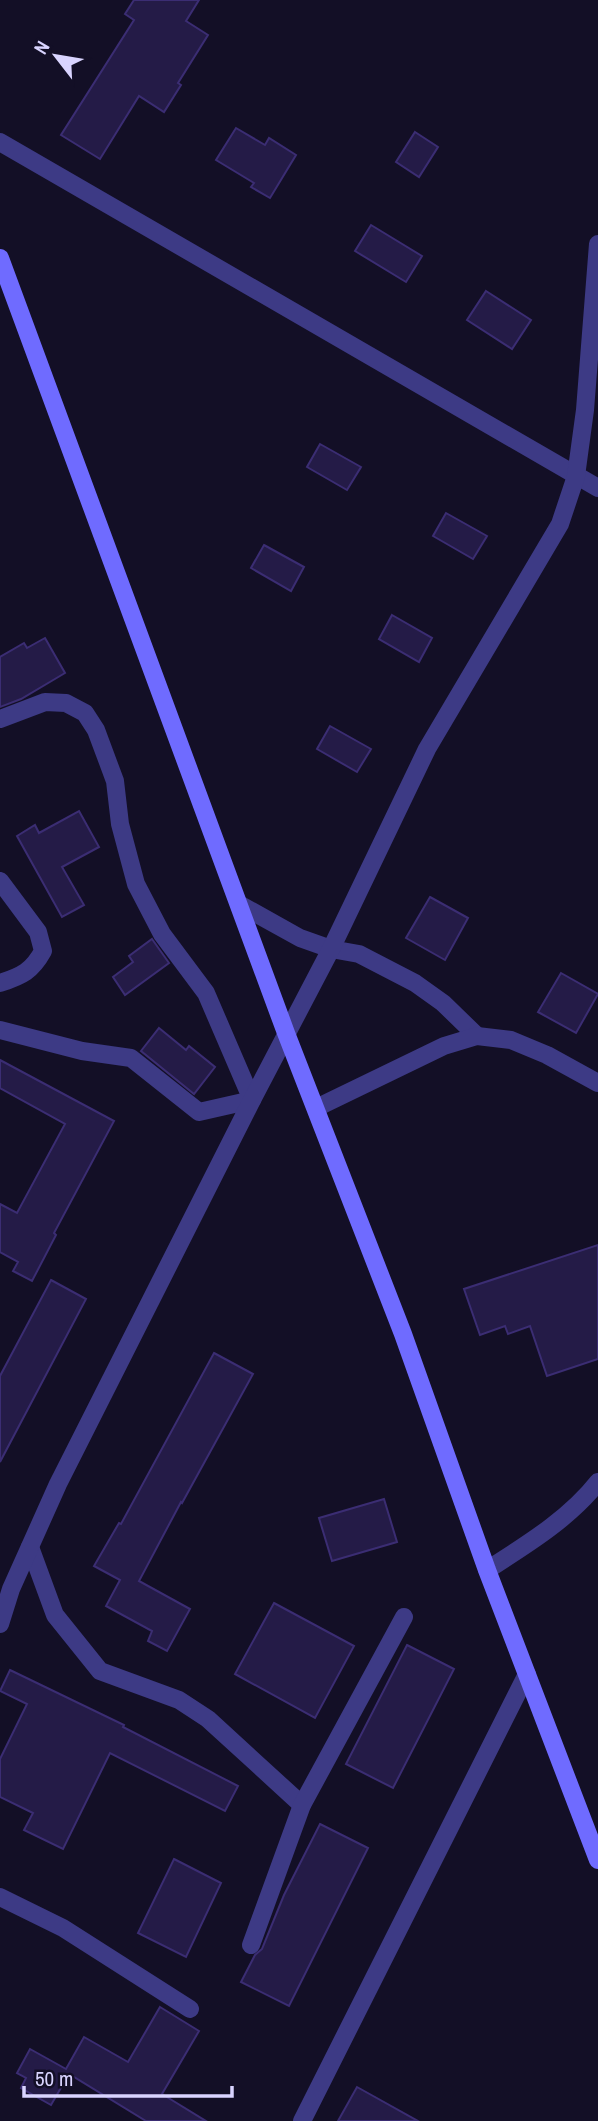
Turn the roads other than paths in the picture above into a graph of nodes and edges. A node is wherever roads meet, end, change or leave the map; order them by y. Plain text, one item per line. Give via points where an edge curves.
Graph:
1 (0, 142) edge
2 (598, 244) edge
3 (0, 258) edge
4 (576, 476) junction
5 (598, 488) edge
6 (0, 719) edge
7 (0, 881) edge
8 (239, 904) junction
9 (331, 949) junction
10 (0, 983) edge
11 (0, 1030) edge
12 (286, 1033) junction
13 (477, 1036) junction
14 (598, 1083) edge
15 (252, 1100) junction
16 (316, 1108) junction
17 (598, 1482) edge
18 (30, 1547) junction
19 (487, 1570) junction
20 (6, 1589) edge
21 (404, 1617) dead end
22 (0, 1624) edge
23 (527, 1674) junction
24 (302, 1805) junction
25 (598, 1860) edge
26 (0, 1897) edge
27 (251, 1945) dead end
28 (190, 2009) dead end
29 (302, 2121) edge

1 - 4 street
2 - 4 street
3 - 8 main road
4 - 5 street
4 - 9 street via 560,524 427,749
6 - 15 street via 45,702 66,702 85,713 115,781 120,824 136,884 162,934 206,993
7 - 10 street via 38,932 43,951 34,966
8 - 9 street via 300,938
8 - 12 main road
9 - 12 street
9 - 13 street via 359,954 415,983
11 - 15 street via 131,1058 199,1112
12 - 15 street
12 - 16 main road
13 - 14 street via 511,1040
13 - 16 street via 444,1046
15 - 18 street
16 - 19 main road
17 - 19 street via 585,1499
18 - 20 street
18 - 24 street via 55,1615 100,1671 178,1700 208,1718
19 - 23 main road
20 - 22 street
21 - 24 street
23 - 25 main road
23 - 29 street
24 - 27 street
26 - 28 street via 63,1928

